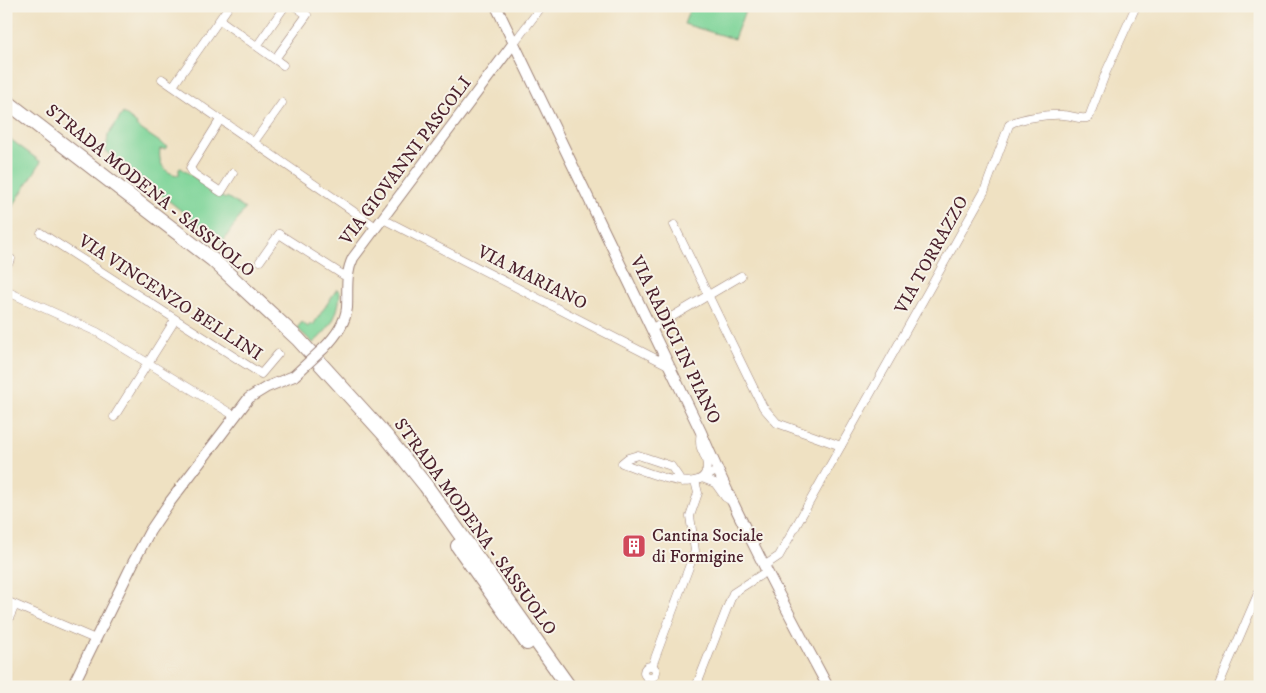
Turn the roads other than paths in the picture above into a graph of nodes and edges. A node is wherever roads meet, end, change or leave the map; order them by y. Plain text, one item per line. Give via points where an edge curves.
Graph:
1 (229, 6) edge
2 (285, 6) edge
3 (295, 6) edge
4 (496, 6) edge
5 (542, 6) edge
6 (1136, 6) edge
7 (220, 20) junction
8 (513, 44) junction
9 (257, 46) junction
10 (275, 59) junction
11 (283, 65) dead end
12 (162, 79) dead end
13 (173, 86) junction
14 (6, 101) edge
15 (282, 103) dead end
16 (6, 112) edge
17 (220, 120) junction
18 (254, 142) junction
19 (233, 173) dead end
20 (380, 223) junction
21 (674, 225) dead end
22 (40, 233) dead end
23 (260, 261) dead end
24 (348, 273) junction
25 (740, 276) dead end
26 (6, 291) edge
27 (708, 295) junction
28 (175, 320) junction
29 (651, 329) junction
30 (278, 354) dead end
31 (149, 362) junction
32 (668, 365) junction
33 (235, 416) junction
34 (114, 417) dead end
35 (701, 432) junction
36 (841, 446) junction
37 (717, 470) junction
38 (699, 479) junction
39 (682, 482) junction
40 (733, 502) junction
41 (765, 568) junction
42 (1260, 589) edge
43 (6, 601) edge
44 (15, 605) junction
45 (665, 607) dead end
46 (674, 610) junction
47 (6, 625) edge
48 (95, 639) junction
49 (652, 666) dead end
50 (72, 687) edge
51 (557, 687) edge
52 (568, 687) edge
53 (696, 687) edge
54 (828, 687) edge
55 (1218, 687) edge

1 - 7 street
2 - 9 street
3 - 10 street via 307,15
4 - 8 street, VIA RADICI IN PIANO
5 - 8 street
6 - 36 street, VIA TORRAZZO via 1089,117 1052,115 1011,123 1006,128 984,192
7 - 9 street
7 - 13 street
8 - 20 street, VIA GIOVANNI PASCOLI
8 - 29 street, VIA RADICI IN PIANO
9 - 10 street
10 - 11 street
12 - 13 street, VIA MARIANO
13 - 17 street, VIA MARIANO
14 - 52 highway, STRADA MODENA - SASSUOLO via 213,260 298,339 385,435 426,486
15 - 18 street
16 - 51 highway, STRADA MODENA - SASSUOLO via 207,266 293,346 419,491
17 - 18 street, VIA MARIANO
17 - 19 street via 190,168 220,192
18 - 20 street, VIA MARIANO
20 - 24 street, VIA GIOVANNI PASCOLI via 353,258
20 - 32 street, VIA MARIANO
21 - 27 street
22 - 28 street, VIA VINCENZO BELLINI
23 - 24 street via 279,234 343,275
24 - 33 street, VIA GIOVANNI PASCOLI, bridge via 345,316 337,332 294,376 249,398
25 - 27 street
26 - 31 street via 97,332
27 - 29 street
27 - 36 street via 770,418 783,426
28 - 30 street, VIA VINCENZO BELLINI via 262,374
28 - 31 street
29 - 32 street, VIA RADICI IN PIANO
31 - 33 street
31 - 34 street
32 - 35 street, VIA RADICI IN PIANO
33 - 48 street, VIA GIOVANNI PASCOLI via 150,531
35 - 37 street, VIA RADICI IN PIANO
35 - 38 street via 700,442 707,466 706,473
36 - 41 street, VIA TORRAZZO via 779,556
37 - 38 street
37 - 40 street, VIA RADICI IN PIANO
38 - 39 street
38 - 40 street via 715,483
38 - 46 street via 690,516 695,551
39 - 39 street via 672,466 638,455 622,463
40 - 41 street, VIA RADICI IN PIANO
41 - 53 street, VIA TORRAZZO via 733,593
41 - 54 street, VIA RADICI IN PIANO
42 - 55 street
43 - 44 street
44 - 47 street
44 - 48 street
45 - 46 street
46 - 49 street
48 - 50 street, VIA GIOVANNI PASCOLI

